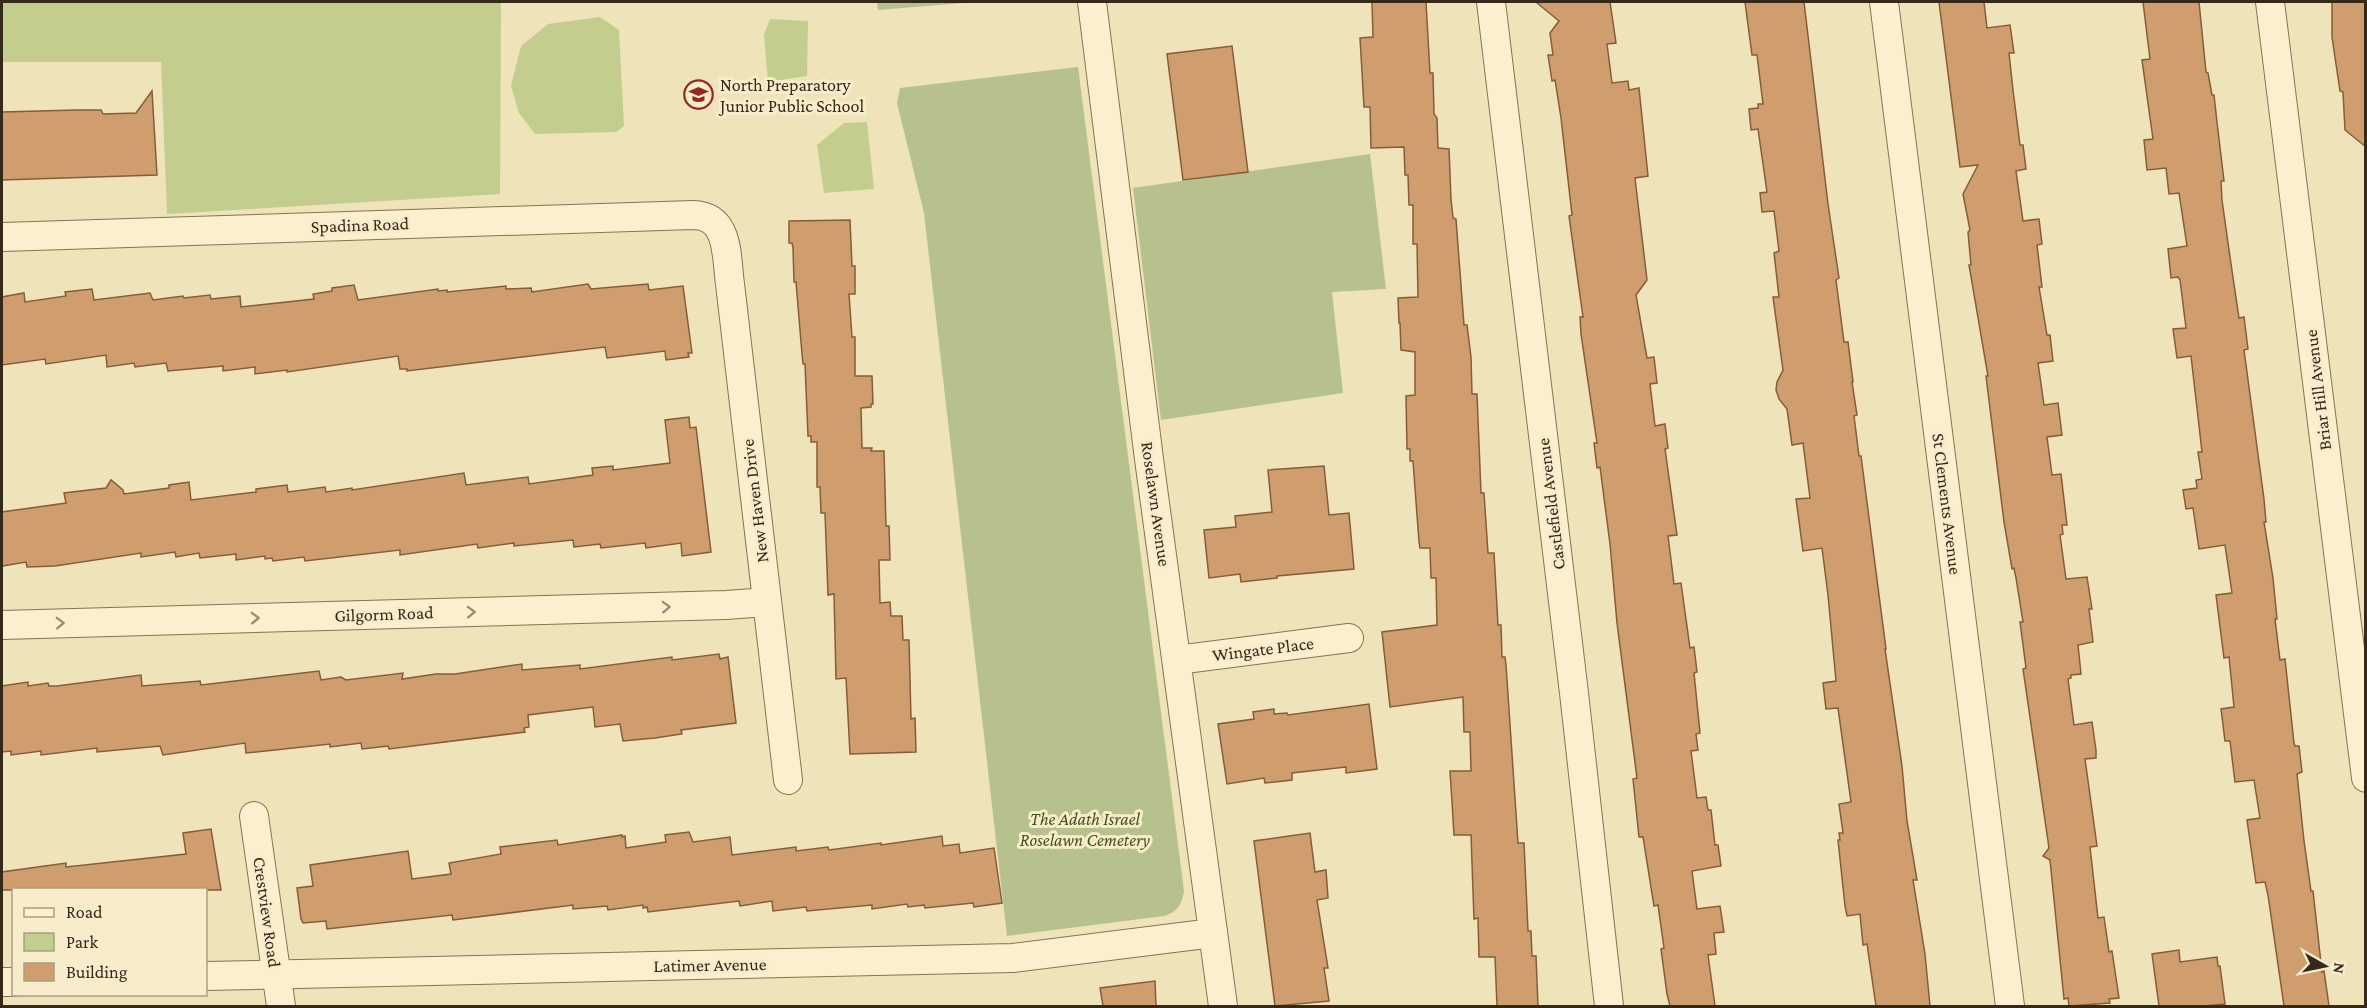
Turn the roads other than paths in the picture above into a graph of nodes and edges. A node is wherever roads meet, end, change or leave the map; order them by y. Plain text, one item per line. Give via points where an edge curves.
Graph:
1 (1092, 2) edge
2 (1491, 2) edge
3 (1884, 2) edge
4 (2270, 2) edge
5 (717, 223) joint
6 (2, 237) edge
7 (767, 602) junction
8 (2, 625) edge
9 (1349, 638) dead end
10 (1177, 660) junction
11 (2366, 778) edge
12 (788, 780) dead end
13 (254, 816) dead end
14 (1213, 933) junction
15 (276, 974) junction
16 (207, 976) edge
17 (281, 1006) edge
18 (1223, 1006) edge
19 (1609, 1006) edge
20 (2010, 1006) edge

1 - 10 street, Roselawn Avenue
2 - 19 street, Castlefield Avenue
3 - 20 street, St Clements Avenue
4 - 11 street, Briar Hill Avenue
5 - 6 street, Spadina Road via 705,215 676,215
5 - 7 street, New Haven Drive via 723,236 730,284
8 -> 7 street, Gilgorm Road
7 - 12 street, New Haven Drive
9 - 10 street, Wingate Place
10 - 14 street, Roselawn Avenue
13 - 15 street, Crestview Road
14 - 15 street, Latimer Avenue via 1013,958
14 - 18 street, Roselawn Avenue
15 - 16 street, Latimer Avenue
15 - 17 street, Crestview Road

